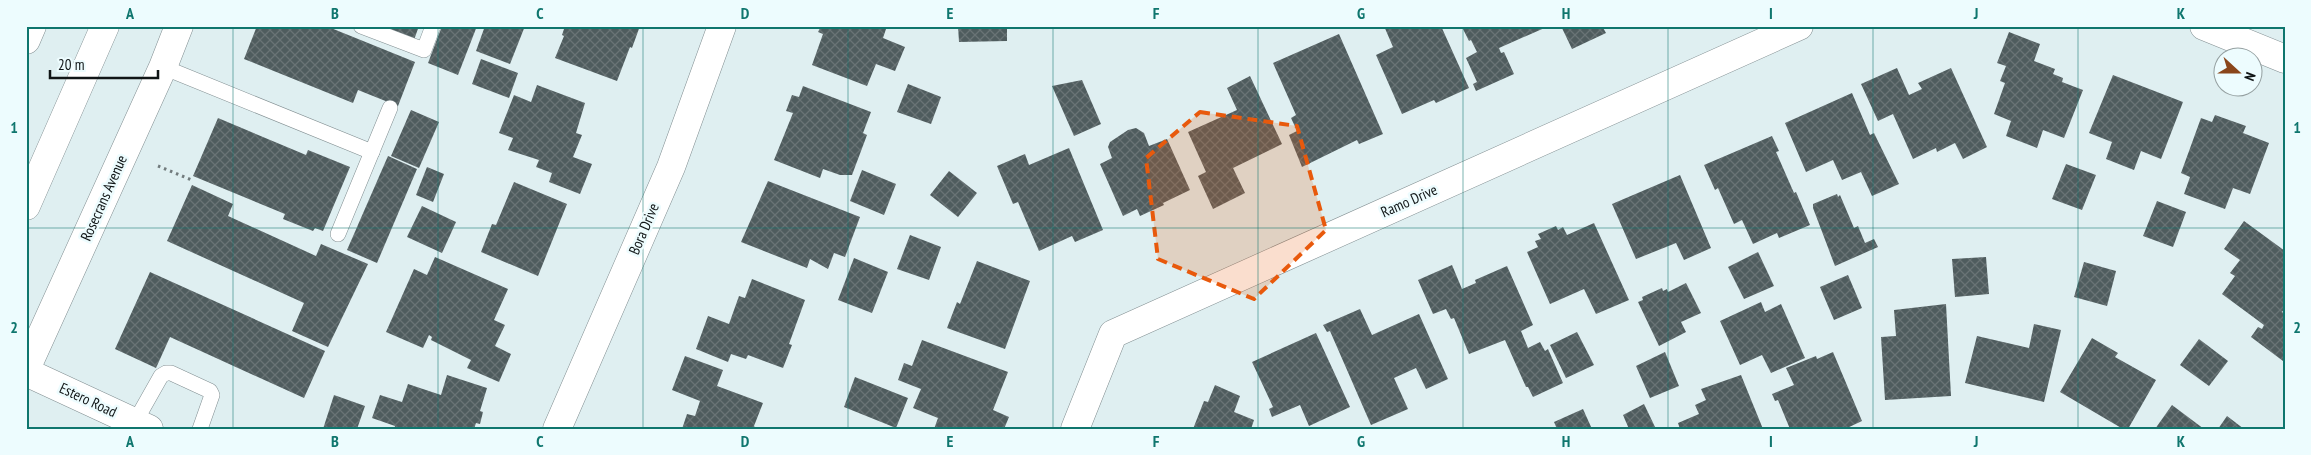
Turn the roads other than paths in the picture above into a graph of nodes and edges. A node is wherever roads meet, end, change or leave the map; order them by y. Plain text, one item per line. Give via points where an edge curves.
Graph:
1 (32, 26) edge
2 (105, 26) edge
3 (179, 26) edge
4 (362, 26) edge
5 (433, 26) edge
6 (722, 26) edge
7 (1799, 26) edge
8 (2204, 26) edge
9 (26, 40) edge
10 (2285, 58) edge
11 (163, 66) junction
12 (390, 108) dead end
13 (372, 152) junction
14 (26, 206) edge
15 (338, 234) dead end
16 (26, 370) edge
17 (142, 426) edge
18 (200, 429) edge
19 (557, 429) edge
20 (1075, 429) edge

1 - 9 street
2 - 14 street
3 - 11 street, Rosecrans Avenue
4 - 5 lane via 424,50
6 - 19 street, Bora Drive via 671,167
7 - 20 street, Ramo Drive via 1113,334
8 - 10 street
11 - 13 lane
11 - 16 street, Rosecrans Avenue
12 - 13 lane
13 - 15 lane
16 - 17 street, Estero Road
17 - 18 lane via 161,376 166,372 210,391 212,395

